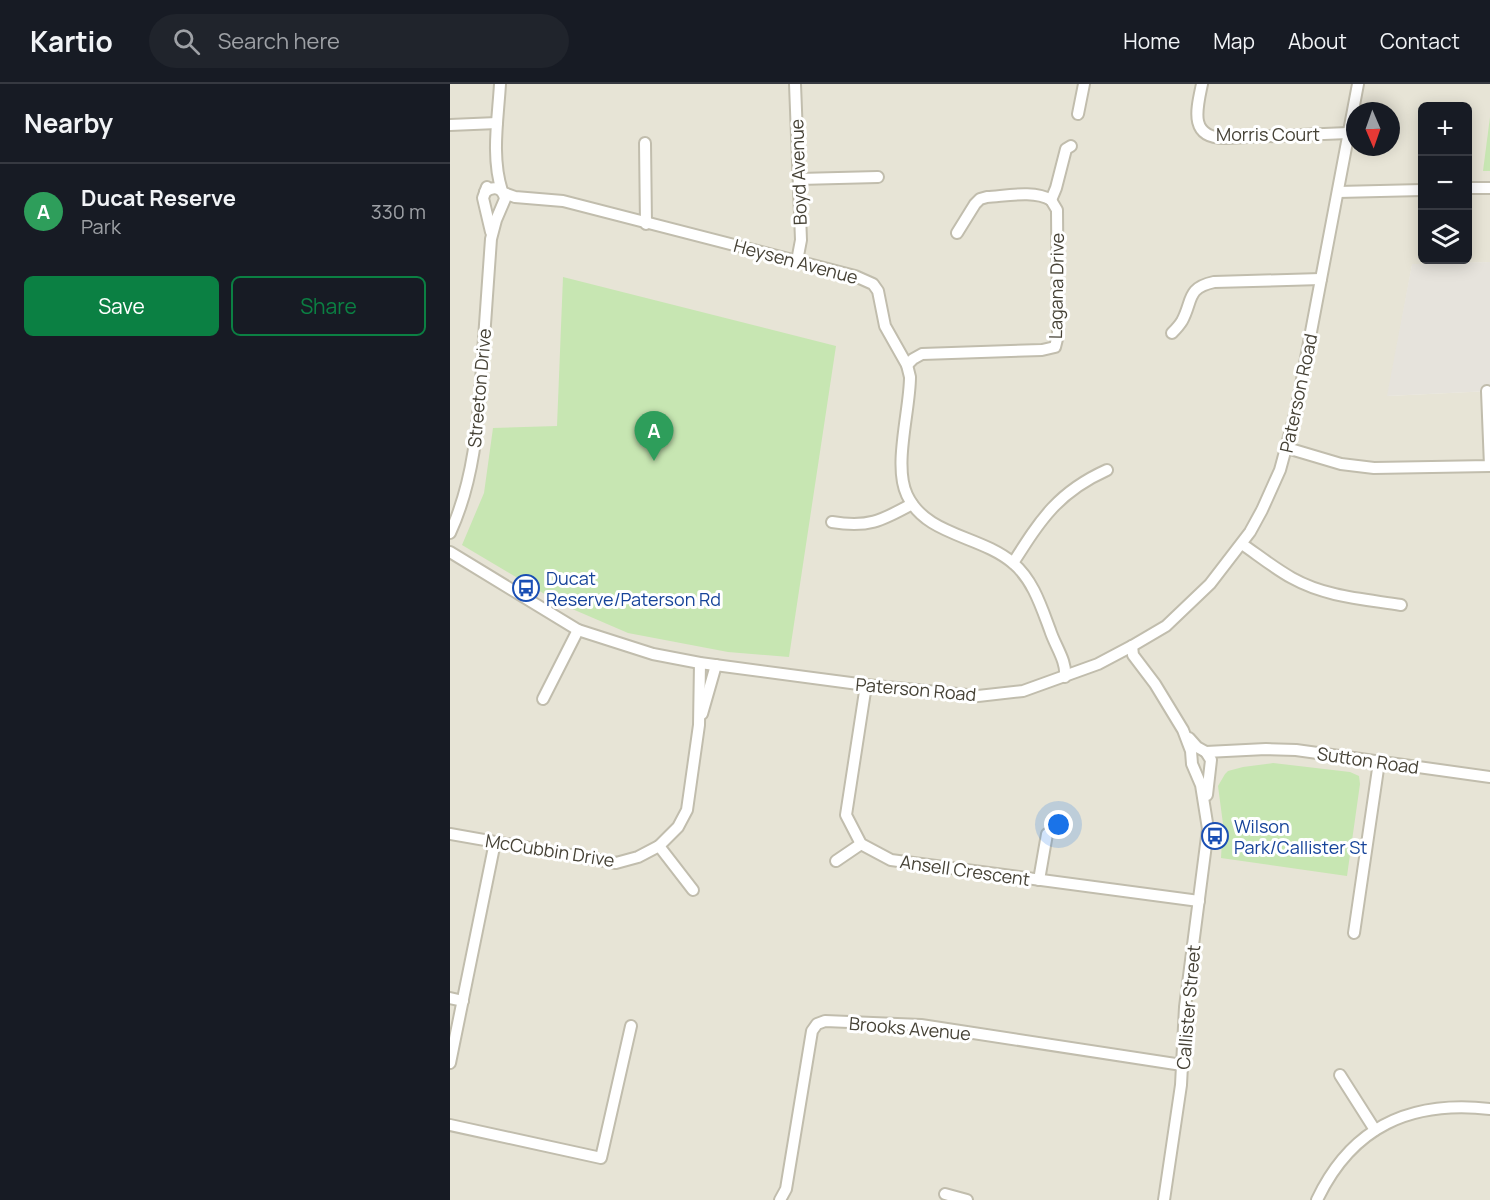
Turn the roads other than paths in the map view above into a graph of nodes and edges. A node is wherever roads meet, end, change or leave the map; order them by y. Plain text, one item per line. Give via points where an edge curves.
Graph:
1 (500, 84) edge
2 (795, 84) edge
3 (1084, 84) edge
4 (1202, 84) edge
5 (1358, 84) edge
6 (1354, 102) edge
7 (1078, 114) dead end
8 (497, 123) junction
9 (450, 124) edge
10 (1346, 133) edge
11 (645, 143) dead end
12 (1346, 145) edge
13 (1071, 146) dead end
14 (496, 161) junction
15 (878, 177) dead end
16 (799, 179) junction
17 (1472, 188) edge
18 (1490, 188) edge
19 (1418, 190) edge
20 (485, 192) junction
21 (503, 192) junction
22 (1338, 192) junction
23 (537, 200) junction
24 (1051, 200) junction
25 (485, 206) junction
26 (502, 207) junction
27 (646, 224) junction
28 (957, 233) dead end
29 (491, 239) junction
30 (797, 261) junction
31 (1321, 279) junction
32 (1172, 333) dead end
33 (907, 366) junction
34 (1487, 391) dead end
35 (1287, 448) junction
36 (1490, 466) edge
37 (1107, 470) dead end
38 (912, 504) junction
39 (832, 522) dead end
40 (450, 533) edge
41 (1242, 544) junction
42 (450, 552) edge
43 (1013, 563) junction
44 (1401, 605) dead end
45 (578, 630) junction
46 (1132, 646) junction
47 (700, 663) junction
48 (716, 665) junction
49 (1065, 677) junction
50 (866, 685) junction
51 (543, 699) dead end
52 (699, 725) junction
53 (1181, 727) junction
54 (1246, 751) junction
55 (1204, 752) junction
56 (1379, 762) junction
57 (1194, 764) junction
58 (1210, 767) junction
59 (1490, 777) edge
60 (1207, 813) junction
61 (450, 834) edge
62 (1047, 834) dead end
63 (495, 842) junction
64 (861, 844) junction
65 (659, 846) junction
66 (836, 861) dead end
67 (1039, 880) junction
68 (693, 890) dead end
69 (1199, 902) junction
70 (1354, 933) dead end
71 (450, 998) edge
72 (463, 1001) junction
73 (631, 1026) dead end
74 (450, 1062) edge
75 (1182, 1065) junction
76 (1340, 1075) dead end
77 (1490, 1109) edge
78 (450, 1125) edge
79 (1375, 1130) junction
80 (945, 1194) dead end
81 (780, 1200) edge
82 (967, 1200) edge
83 (1164, 1200) edge
84 (1317, 1200) edge

1 - 8 street
2 - 16 street, Boyd Avenue
3 - 7 street
4 - 10 street, Morris Court via 1197,120 1209,136
5 - 6 street, Paterson Road
8 - 9 street
8 - 14 street
11 - 27 street
12 - 22 street, Paterson Road
13 - 24 street via 1066,149
14 - 20 street
14 - 21 street
15 - 16 street
16 - 30 street, Boyd Avenue via 801,240
17 - 18 street
19 - 22 street
20 - 21 street via 493,188
20 - 25 street
21 - 23 street, Heysen Avenue
21 - 26 street
22 - 31 street, Paterson Road
23 - 26 street, Heysen Avenue
23 - 27 street, Heysen Avenue via 563,201
24 - 28 street via 1035,195 980,199
24 - 33 street, Lagana Drive via 1057,210 1055,347 933,355
25 - 26 street via 494,210
25 - 29 street, Streeton Drive
26 - 29 street, Streeton Drive
27 - 30 street, Heysen Avenue
29 - 40 street, Streeton Drive via 477,430 469,478
30 - 33 street, Heysen Avenue via 873,284 881,298 885,326
31 - 32 street via 1205,284 1193,293 1182,322
31 - 35 street, Paterson Road
33 - 38 street, Heysen Avenue via 910,387 902,472 905,493
34 - 36 street
35 - 36 street via 1341,464 1374,468
35 - 41 street, Paterson Road via 1273,489
37 - 43 street via 1086,480 1051,508
38 - 39 street via 881,521 853,525
38 - 43 street, Heysen Avenue via 944,530 993,549
41 - 44 street via 1278,570 1311,587 1340,596
41 - 46 street, Paterson Road via 1210,584 1166,626
42 - 45 street, Paterson Road
43 - 49 street, Heysen Avenue via 1035,592 1053,639 1059,670
45 - 47 street, Paterson Road via 653,654
45 - 51 street
46 - 49 street, Paterson Road
46 - 53 street, Callister Street via 1133,655
47 - 48 street, Paterson Road
47 - 52 street, McCubbin Drive
48 - 50 street, Paterson Road
48 - 52 street, McCubbin Drive
49 - 50 street, Paterson Road via 1023,691 978,696
50 - 64 street via 846,815
52 - 65 street, McCubbin Drive via 687,810
53 - 55 street, Callister Street
53 - 57 street, Callister Street
54 - 55 street, Sutton Road
54 - 56 street, Sutton Road via 1296,750
54 - 58 street, Sutton Road
55 - 57 street via 1198,752
55 - 58 street, Callister Street via 1210,756
56 - 59 street, Sutton Road
56 - 70 street
57 - 58 street via 1200,771
57 - 60 street, Callister Street
58 - 60 street, Callister Street
60 - 69 street, Callister Street
61 - 63 street, McCubbin Drive
62 - 67 street
63 - 65 street, McCubbin Drive via 616,863
63 - 72 street
64 - 66 street
64 - 67 street, Ansell Crescent via 891,860
65 - 68 street
67 - 69 street, Ansell Crescent
69 - 75 street, Callister Street via 1185,1007
71 - 72 street
72 - 74 street
73 - 78 street via 601,1158
75 - 81 street, Brooks Avenue via 921,1025 825,1021 812,1030 786,1189
75 - 83 street, Callister Street
76 - 79 street
77 - 79 street via 1422,1110
79 - 84 street via 1346,1154
80 - 82 street

